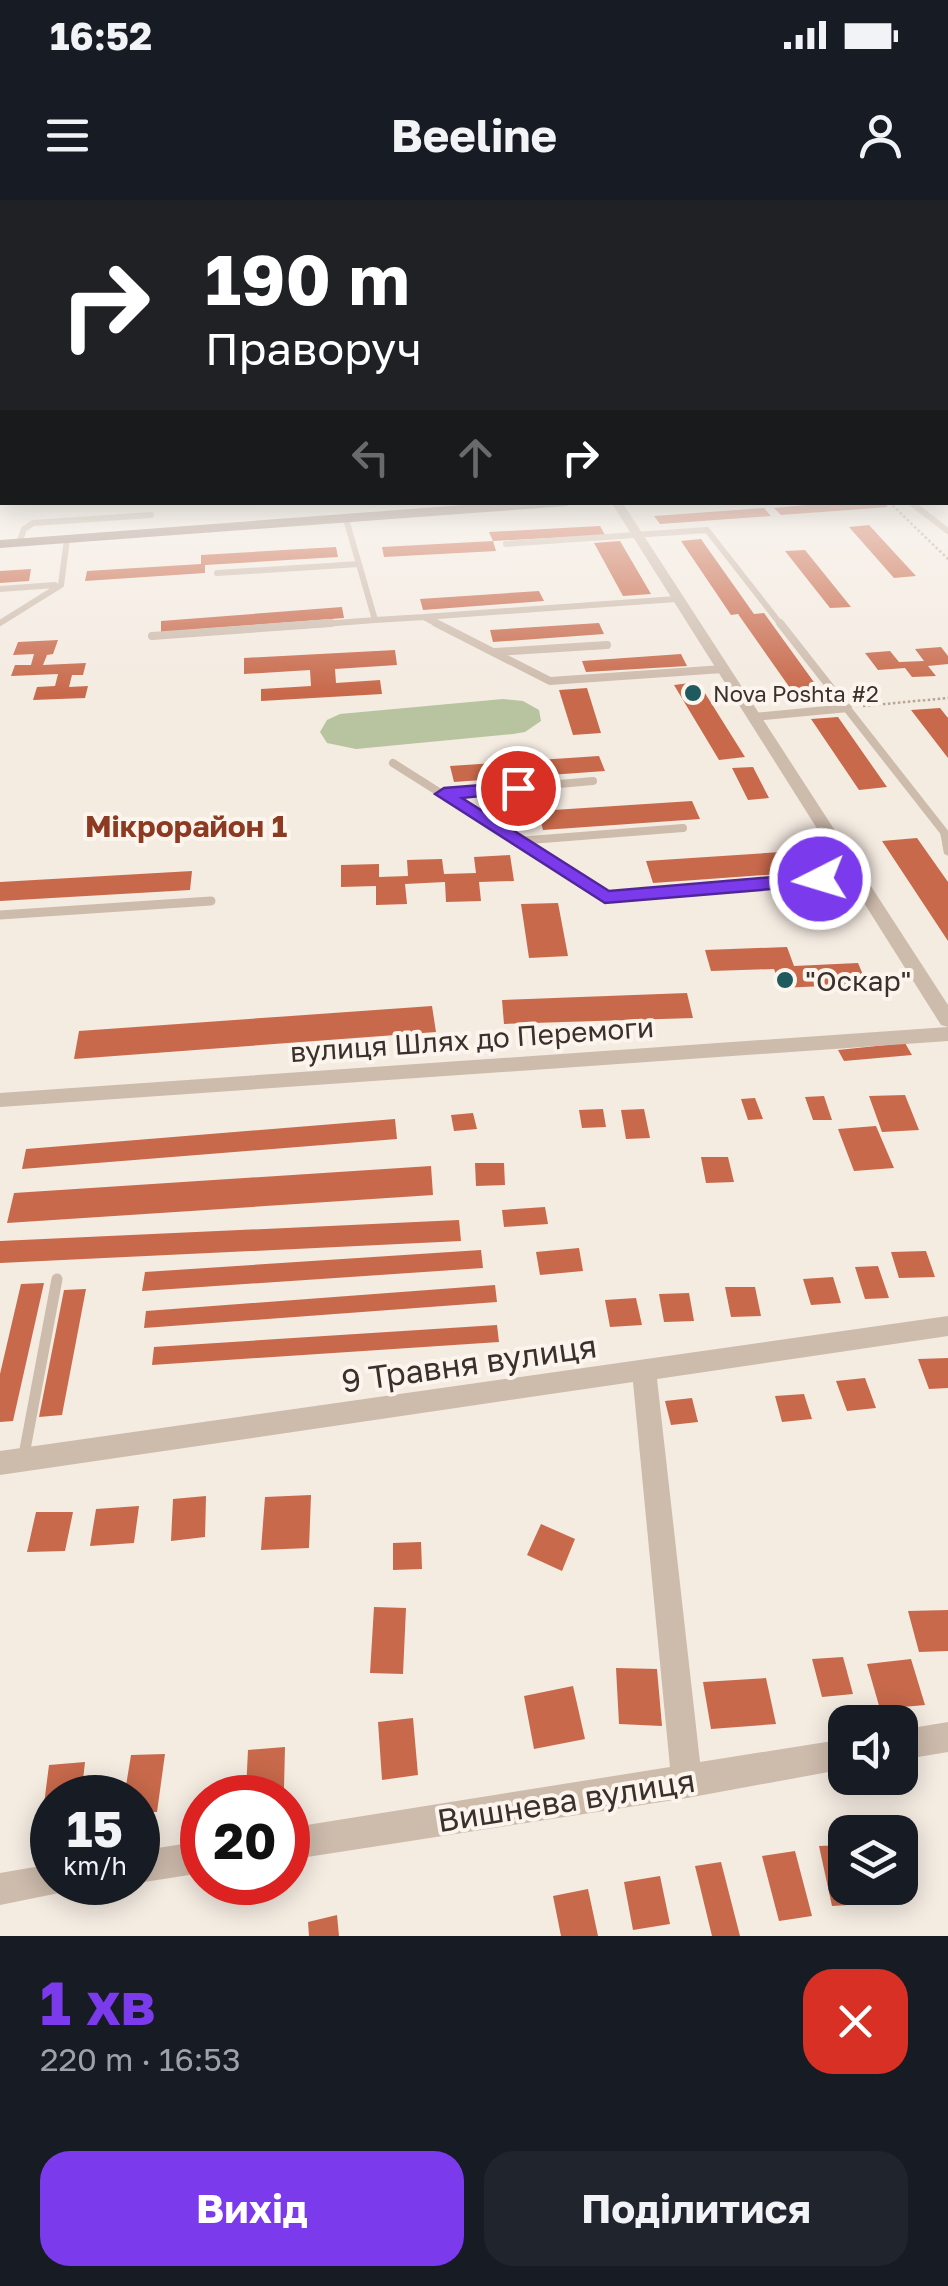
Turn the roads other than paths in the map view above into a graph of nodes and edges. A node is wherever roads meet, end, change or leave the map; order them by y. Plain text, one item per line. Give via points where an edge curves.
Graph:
1 (23, 531) edge
2 (178, 531) edge
3 (349, 531) edge
4 (634, 531) edge
5 (693, 531) edge
6 (708, 531) edge
7 (637, 535) junction
8 (67, 539) junction
9 (20, 543) junction
10 (0, 544) edge
11 (506, 544) dead end
12 (359, 564) junction
13 (218, 574) dead end
14 (61, 585) junction
15 (0, 590) edge
16 (676, 598) junction
17 (424, 617) junction
18 (375, 620) junction
19 (0, 623) edge
20 (152, 636) dead end
21 (607, 644) dead end
22 (494, 652) junction
23 (723, 670) junction
24 (848, 708) junction
25 (753, 717) junction
26 (394, 763) dead end
27 (593, 781) dead end
28 (444, 794) junction
29 (684, 828) dead end
30 (516, 841) junction
31 (948, 851) edge
32 (856, 876) junction
33 (210, 901) dead end
34 (0, 915) edge
35 (948, 1020) edge
36 (948, 1034) edge
37 (0, 1100) edge
38 (56, 1280) dead end
39 (948, 1326) edge
40 (644, 1370) junction
41 (11, 1462) edge
42 (948, 1737) edge
43 (918, 1742) edge
44 (828, 1757) edge
45 (686, 1782) junction
46 (310, 1841) edge
47 (30, 1884) edge
48 (0, 1889) edge

1 - 9 lane
2 - 8 street
3 - 12 lane
4 - 7 street
5 - 7 lane
6 - 24 lane
7 - 11 lane
7 - 16 street
8 - 9 street
8 - 14 lane
9 - 10 street
12 - 13 lane
12 - 18 lane
14 - 15 lane
14 - 19 lane
16 - 17 lane
16 - 23 street
17 - 18 lane
17 - 22 lane
18 - 20 lane
21 - 22 lane
22 - 23 lane via 550,681
23 - 25 street
24 - 25 lane
24 - 31 lane via 944,832
25 - 32 street
26 - 28 lane
27 - 28 lane
28 - 30 lane
29 - 30 lane
30 - 32 lane via 605,897
32 - 35 street
33 - 34 lane
36 - 37 street, вулиця Шлях до Перемоги
38 - 41 lane
39 - 40 street, 9 Травня вулиця
40 - 41 street, 9 Травня вулиця
40 - 45 street
42 - 43 street
44 - 45 street, Вишнева вулиця
45 - 46 street, Вишнева вулиця
47 - 48 street

